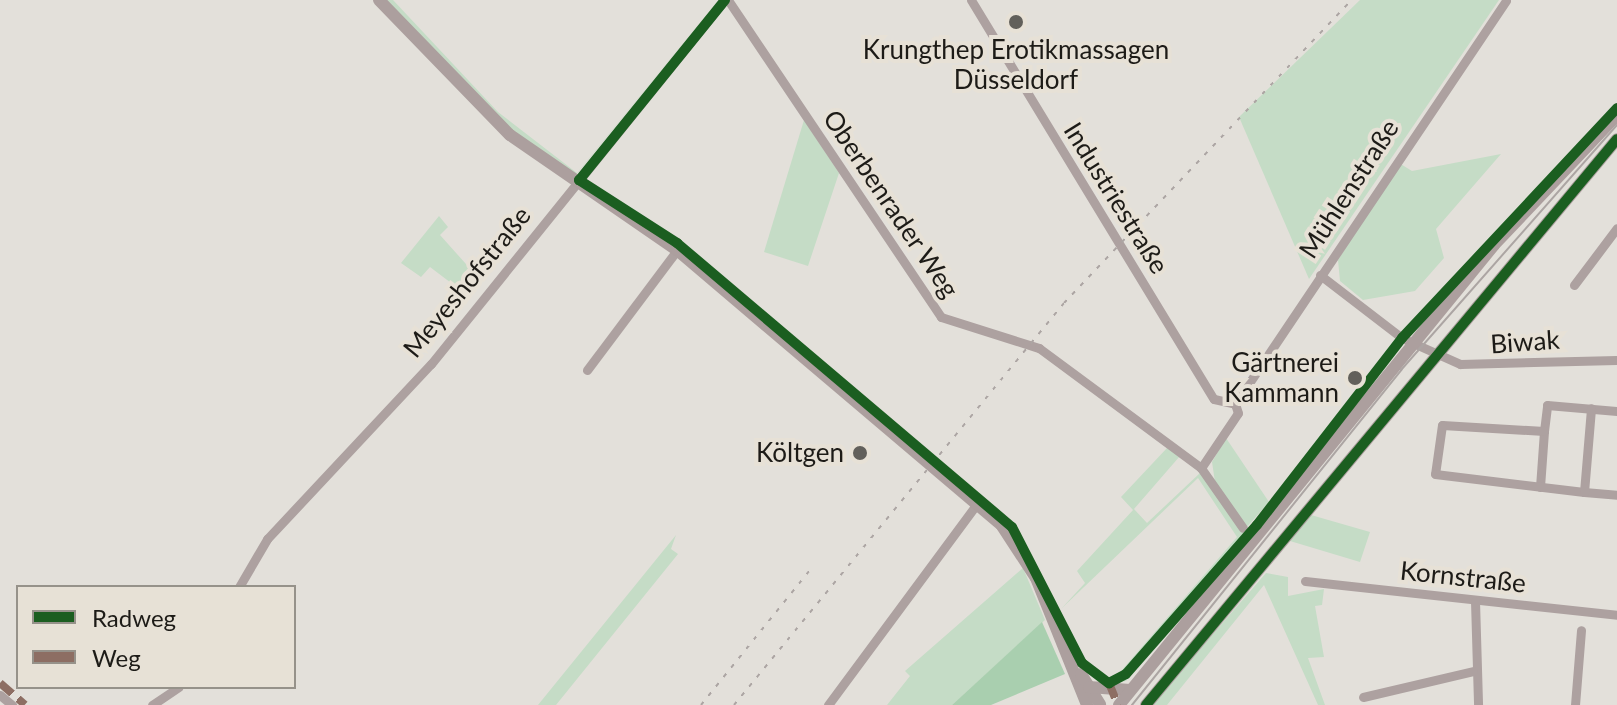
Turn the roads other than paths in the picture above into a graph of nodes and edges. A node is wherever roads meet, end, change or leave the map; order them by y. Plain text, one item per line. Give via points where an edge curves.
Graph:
1 (379, 0) edge
2 (727, 0) edge
3 (971, 0) edge
4 (1506, 0) edge
5 (1617, 115) edge
6 (1617, 139) edge
7 (575, 185) junction
8 (1617, 228) edge
9 (677, 250) junction
10 (1320, 275) junction
11 (1574, 285) dead end
12 (1413, 343) junction
13 (1433, 354) junction
14 (1617, 360) edge
15 (587, 370) dead end
16 (1235, 404) junction
17 (1591, 408) junction
18 (1617, 411) edge
19 (1544, 431) junction
20 (1201, 468) junction
21 (1540, 487) junction
22 (1584, 492) junction
23 (1617, 495) edge
24 (977, 504) junction
25 (1243, 528) dead end
26 (1305, 581) dead end
27 (240, 585) edge
28 (1475, 601) junction
29 (1617, 615) edge
30 (1581, 630) dead end
31 (1063, 644) junction
32 (1473, 671) junction
33 (1089, 687) junction
34 (176, 689) edge
35 (1130, 690) junction
36 (0, 695) edge
37 (1363, 697) dead end
38 (12, 705) edge
39 (152, 705) edge
40 (828, 705) edge
41 (1087, 705) edge
42 (1100, 705) edge
43 (1119, 705) edge
44 (1146, 705) edge
45 (1478, 705) edge
46 (1575, 705) edge

1 - 7 main road via 488,116
2 - 7 street, Meyeshofstraße
2 - 20 street, Oberbenrader Weg via 941,317 1030,343
3 - 16 street, Industriestraße via 1214,399
4 - 10 street, Mühlenstraße
5 - 12 main road via 1522,213
6 - 13 main road
7 - 9 main road
7 - 27 street, Meyeshofstraße via 431,364 267,539
8 - 11 street
9 - 15 street
9 - 24 main road
10 - 12 street, Biwak
10 - 16 street, Mühlenstraße
12 - 13 street, Biwak
12 - 35 main road
13 - 14 street, Biwak via 1482,367
13 - 44 main road
16 - 20 street, Mühlenstraße via 1238,413
17 - 18 street
17 - 19 street via 1547,405
17 - 22 street
19 - 21 street
19 - 21 street via 1442,425 1435,474
20 - 25 street, Oberbenrader Weg
21 - 22 street
22 - 23 street
24 - 31 main road via 1022,551
24 - 40 street
26 - 28 street, Kornstraße
28 - 29 street, Kornstraße
28 - 32 street
30 - 46 street
31 - 33 main road
31 - 41 main road
32 - 37 street
32 - 45 street
33 - 35 main road
33 - 42 main road
34 - 39 street
35 - 43 main road
36 - 38 street

